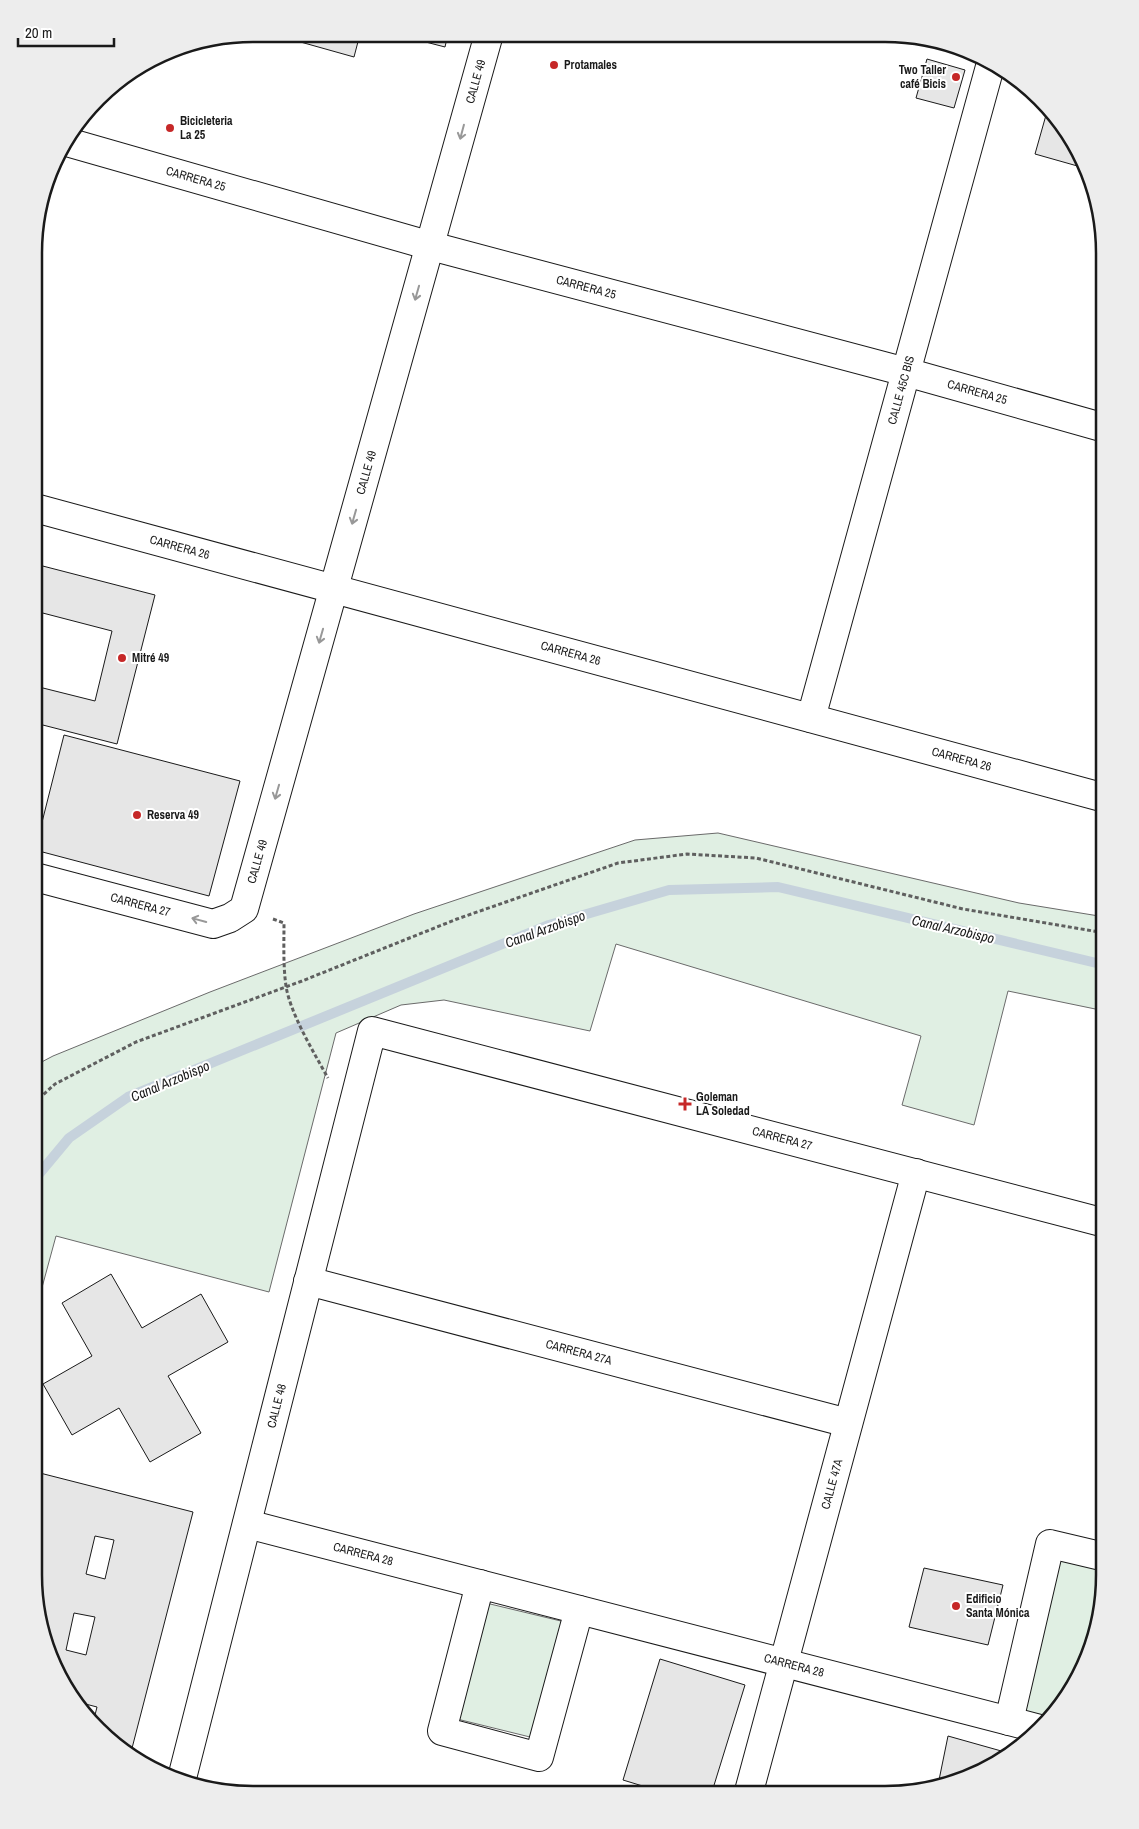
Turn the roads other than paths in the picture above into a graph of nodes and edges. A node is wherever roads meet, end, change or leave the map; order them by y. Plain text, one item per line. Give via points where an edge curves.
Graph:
1 (487, 42) edge
2 (989, 70) edge
3 (73, 144) edge
4 (431, 246) junction
5 (906, 372) junction
6 (1096, 425) edge
7 (42, 510) edge
8 (334, 589) junction
9 (811, 718) junction
10 (1096, 796) edge
11 (42, 878) edge
12 (244, 909) joint
13 (372, 1031) joint
14 (916, 1173) junction
15 (1096, 1221) edge
16 (308, 1281) junction
17 (848, 1423) junction
18 (247, 1524) junction
19 (1096, 1555) edge
20 (480, 1584) junction
21 (579, 1610) junction
22 (783, 1663) junction
23 (1009, 1721) junction
24 (1033, 1727) edge
25 (183, 1774) edge
26 (750, 1786) edge

1 -> 4 street, CALLE 49
2 - 5 street, CALLE 45C BIS
3 - 4 street, CARRERA 25
4 - 5 street, CARRERA 25
4 -> 8 street, CALLE 49
5 - 6 street, CARRERA 25
5 - 9 street, CALLE 45C BIS
7 - 8 street, CARRERA 26
8 - 9 street, CARRERA 26
8 -> 12 street, CALLE 49
9 - 10 street, CARRERA 26
12 -> 11 street, CARRERA 27 via 213,924
13 - 14 street, CARRERA 27
13 - 16 street, CALLE 48
14 - 15 street, CARRERA 27
14 - 17 street, CALLE 47A
16 - 17 street, CARRERA 27A
16 - 18 street, CALLE 48
17 - 22 street, CALLE 47A
18 - 20 street, CARRERA 28
18 - 25 street, CALLE 48
19 - 23 street via 1050,1544
20 - 21 street, CARRERA 28
20 - 21 street via 442,1731 539,1757
21 - 22 street, CARRERA 28
22 - 23 street, CARRERA 28
22 - 26 street, CALLE 47A
23 - 24 street, CARRERA 28

